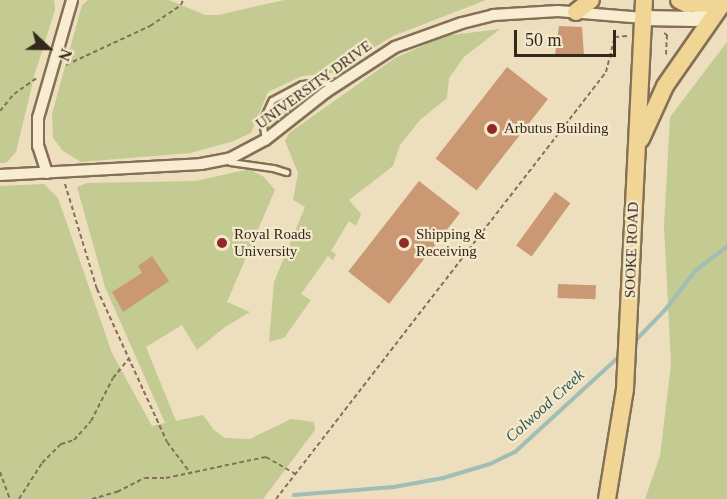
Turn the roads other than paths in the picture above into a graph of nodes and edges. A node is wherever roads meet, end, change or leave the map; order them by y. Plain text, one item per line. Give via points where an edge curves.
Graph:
1 (591, 0) edge
2 (644, 0) edge
3 (679, 0) edge
4 (724, 2) edge
5 (68, 3) edge
6 (576, 12) junction
7 (644, 18) junction
8 (335, 86) junction
9 (265, 140) junction
10 (636, 151) junction
11 (216, 161) junction
12 (286, 172) dead end
13 (47, 173) junction
14 (0, 175) edge
15 (607, 499) edge

1 - 6 main road
2 - 7 main road, SOOKE ROAD
3 - 4 main road via 697,4
4 - 7 street via 695,19
4 - 10 main road via 665,86
5 - 13 street via 38,118 38,146
6 - 7 street, UNIVERSITY DRIVE
6 - 8 street, UNIVERSITY DRIVE via 493,15 462,22 395,47
7 - 10 main road, SOOKE ROAD
8 - 9 street, UNIVERSITY DRIVE
8 - 9 lane via 321,81 302,84 272,100 262,121
9 - 11 street, UNIVERSITY DRIVE via 231,158
10 - 15 main road, SOOKE ROAD via 625,389
11 - 12 lane
11 - 13 street, UNIVERSITY DRIVE
13 - 14 street, UNIVERSITY DRIVE

